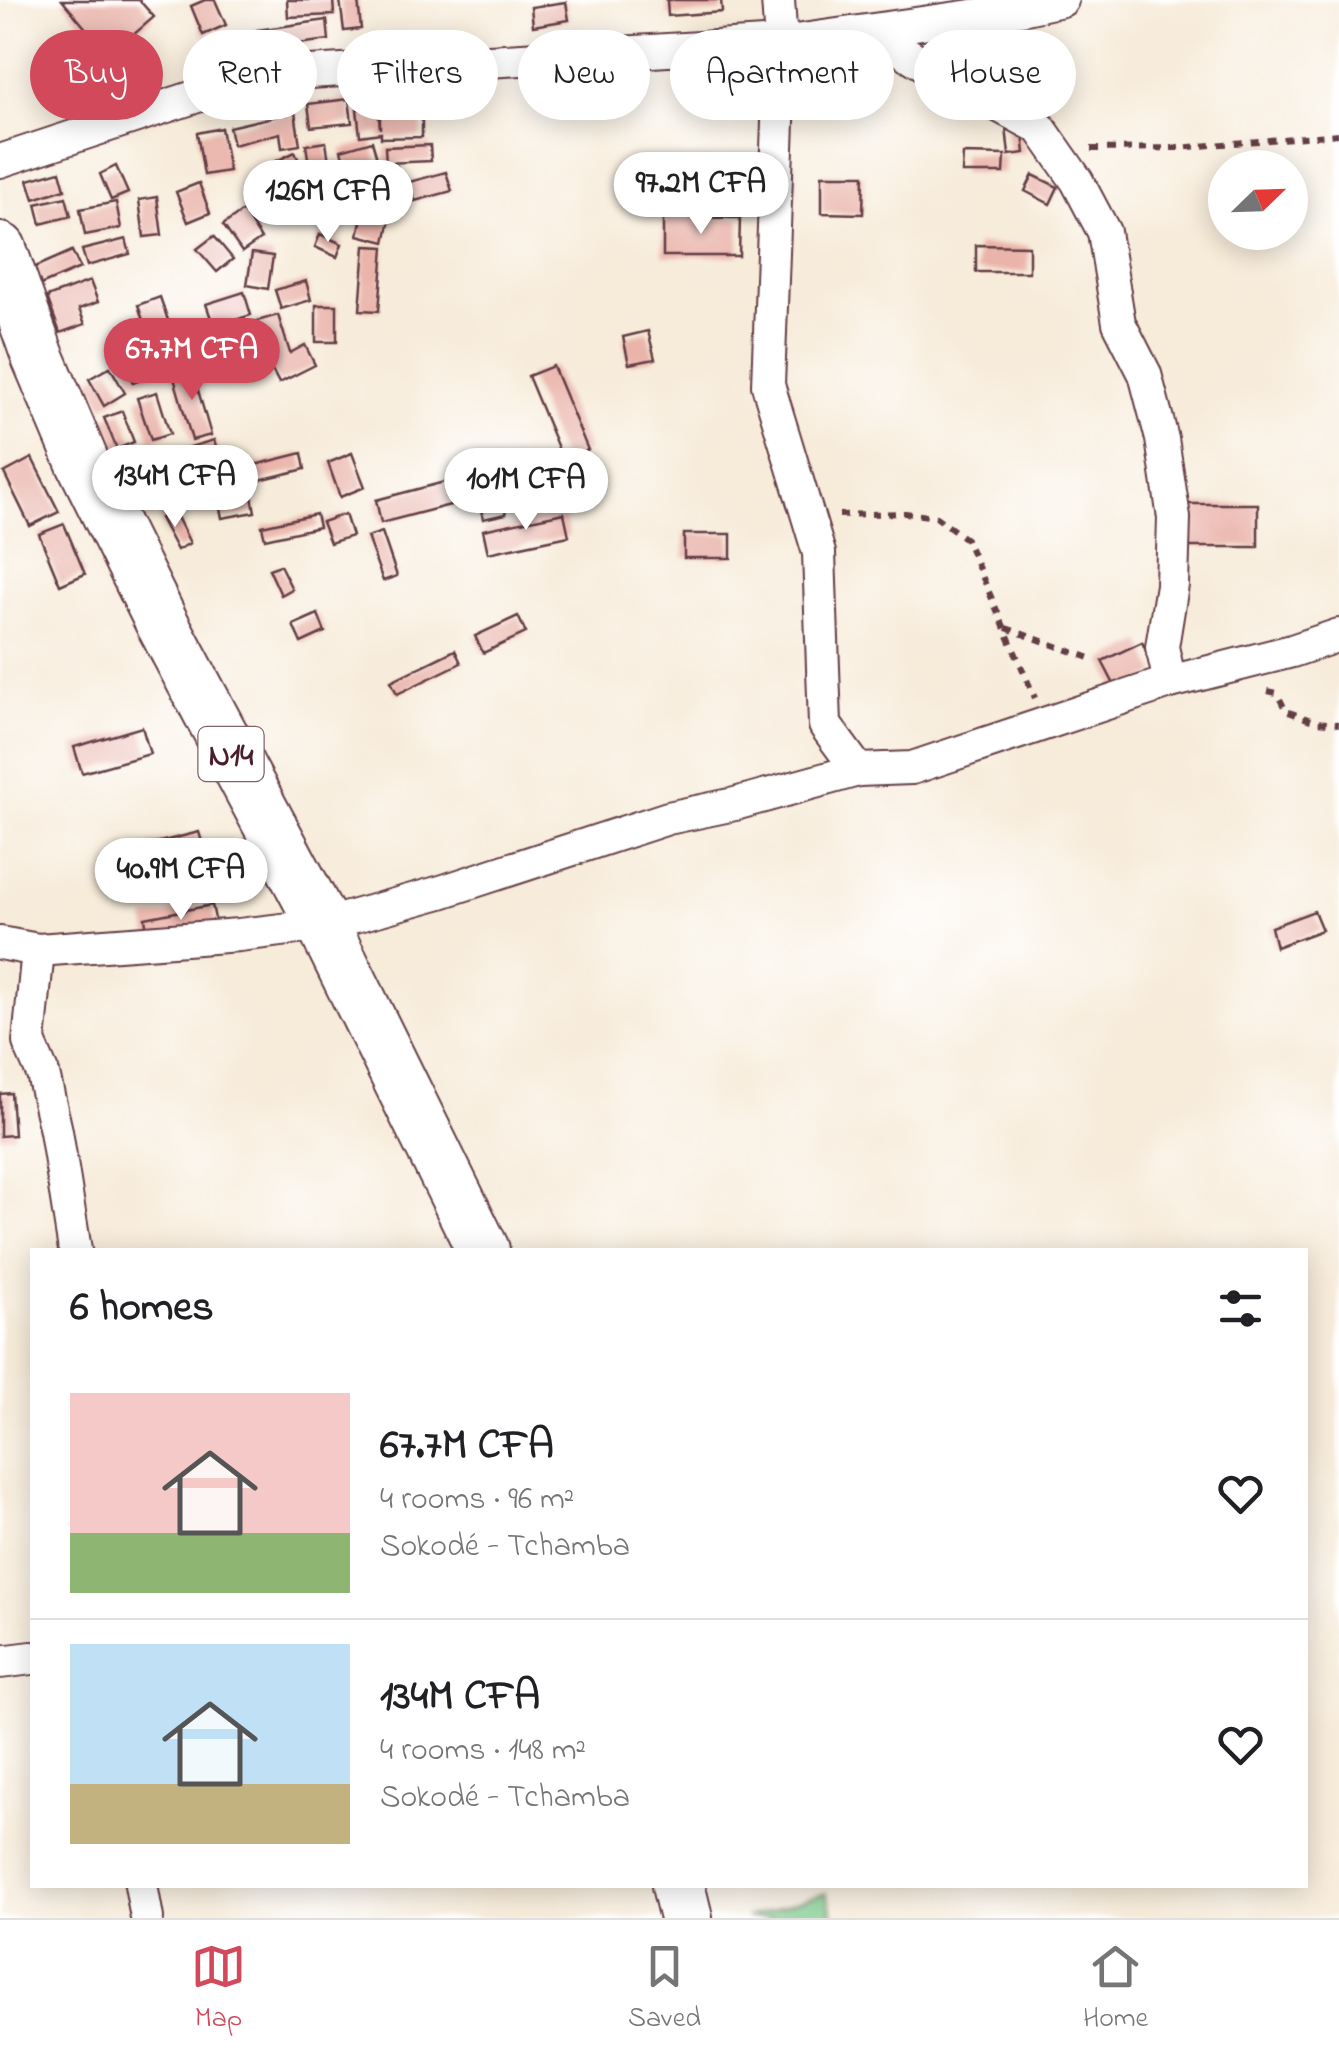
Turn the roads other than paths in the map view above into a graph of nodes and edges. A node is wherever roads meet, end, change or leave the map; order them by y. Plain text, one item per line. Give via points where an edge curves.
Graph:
1 (778, 0) edge
2 (1062, 0) edge
3 (779, 30) edge
4 (871, 30) edge
5 (894, 45) edge
6 (670, 50) edge
7 (777, 120) edge
8 (0, 161) edge
9 (0, 248) edge
10 (1339, 635) edge
11 (1170, 682) junction
12 (858, 770) junction
13 (323, 925) junction
14 (0, 943) edge
15 (38, 950) junction
16 (75, 1248) edge
17 (482, 1248) edge
18 (30, 1658) edge
19 (0, 1662) edge
20 (141, 1888) edge
21 (679, 1888) edge
22 (146, 1918) edge
23 (686, 1918) edge

1 - 3 street
2 - 4 street
5 - 11 street via 1040,128 1104,232 1120,323 1144,374 1162,439 1174,518 1162,647
6 - 8 street via 261,75
7 - 12 street via 768,385 819,554 825,726
9 - 13 main road, N14 via 84,463
10 - 11 street
11 - 12 street via 912,768
12 - 13 street via 668,818
13 - 15 street
13 - 17 main road, N14
14 - 15 street
15 - 16 street via 29,1042 56,1132
18 - 19 street
20 - 22 street
21 - 23 main road

